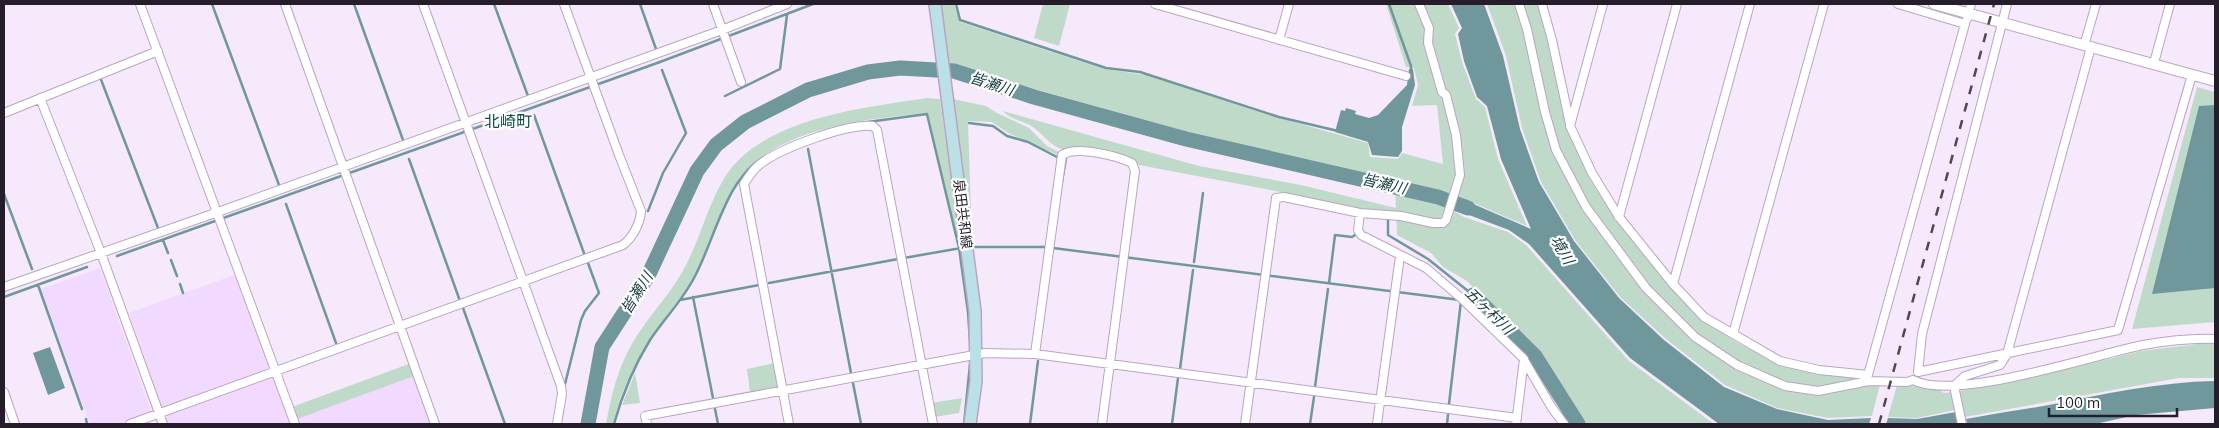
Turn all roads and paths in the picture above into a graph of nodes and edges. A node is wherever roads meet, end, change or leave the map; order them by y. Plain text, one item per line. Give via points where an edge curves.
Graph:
1 (140, 4) edge
2 (285, 4) edge
3 (424, 4) edge
4 (564, 4) edge
5 (713, 4) edge
6 (787, 4) edge
7 (935, 4) edge
8 (1155, 4) edge
9 (1289, 4) edge
10 (1419, 4) edge
11 (1519, 4) edge
12 (1542, 4) edge
13 (1603, 4) edge
14 (1677, 4) edge
15 (1750, 4) edge
16 (1824, 4) edge
17 (1898, 4) edge
18 (1934, 4) edge
19 (2007, 4) edge
20 (2096, 4) edge
21 (2170, 4) edge
22 (1970, 9) edge
23 (2000, 23) junction
24 (1965, 24) junction
25 (723, 32) junction
26 (1278, 40) junction
27 (2088, 46) junction
28 (158, 51) junction
29 (2154, 64) junction
30 (2192, 75) junction
31 (1406, 76) dead end
32 (591, 79) junction
33 (2215, 81) edge
34 (741, 82) dead end
35 (40, 98) junction
36 (4, 112) edge
37 (467, 124) junction
38 (1570, 126) junction
39 (344, 168) junction
40 (1360, 213) junction
41 (220, 217) junction
42 (1619, 217) junction
43 (101, 253) junction
44 (1400, 256) junction
45 (524, 282) junction
46 (1673, 284) junction
47 (4, 288) edge
48 (400, 325) junction
49 (1733, 334) junction
50 (2215, 338) edge
51 (977, 354) junction
52 (1035, 354) junction
53 (2008, 354) junction
54 (1524, 359) junction
55 (921, 364) junction
56 (1109, 364) junction
57 (276, 370) junction
58 (1918, 372) junction
59 (1868, 378) junction
60 (1913, 380) junction
61 (1251, 383) junction
62 (1954, 386) junction
63 (782, 390) junction
64 (4, 392) edge
65 (1380, 400) junction
66 (159, 414) junction
67 (1516, 421) edge
68 (16, 424) edge
69 (130, 424) edge
70 (163, 424) edge
71 (295, 424) edge
72 (436, 424) edge
73 (557, 424) edge
74 (647, 424) edge
75 (789, 424) edge
76 (933, 424) edge
77 (970, 424) edge
78 (1102, 424) edge
79 (1245, 424) edge
80 (1377, 424) edge
81 (1564, 424) edge
82 (1962, 424) edge

1 - 28 street
2 - 39 street
3 - 37 street
4 - 32 street
5 - 25 street
6 - 25 street
7 - 51 main road, 泉田共和線 via 975,311
8 - 26 street
9 - 26 street
10 - 40 street via 1429,28 1428,43 1456,135 1460,176 1443,223
11 - 59 street via 1528,29 1556,150 1586,207 1646,288 1695,337 1737,365 1785,386 1818,391
12 - 38 street
13 - 38 street
14 - 42 street
15 - 46 street
16 - 49 street
17 - 24 street
18 - 22 street
19 - 23 street
20 - 27 street
21 - 29 street
22 - 23 street
22 - 24 street
23 - 27 street
23 - 58 street via 1922,334
24 - 59 street
25 - 32 street
25 - 34 street
26 - 31 street
27 - 29 street
27 - 53 street
28 - 35 street
28 - 41 street
29 - 30 street
30 - 33 street
30 - 53 street via 2118,330
32 - 37 street
32 - 45 street via 641,211 640,219 623,245
35 - 36 street
35 - 43 street
37 - 39 street
37 - 45 street
38 - 42 street via 1592,173
39 - 41 street
39 - 48 street
40 - 44 street via 1358,230 1361,235
40 - 61 street via 1276,198
41 - 43 street
41 - 57 street
42 - 46 street
43 - 47 street
43 - 66 street
44 - 54 street via 1426,268
44 - 65 street
45 - 48 street
45 - 73 street via 561,386
46 - 49 street via 1704,317
48 - 57 street
48 - 72 street
49 - 59 street via 1780,361
50 - 62 street via 2144,345 2026,374
51 - 52 street
51 - 55 street
51 - 77 main road, 泉田共和線
52 - 56 street
52 - 56 street via 1060,160 1066,153 1100,153 1124,159 1135,167
53 - 58 street
53 - 62 street via 2000,364 1965,376
54 - 67 street
54 - 81 street
55 - 63 street
55 - 63 street via 877,130 865,125 830,134 774,156 750,173 744,184
55 - 76 street
56 - 61 street
56 - 78 street
57 - 66 street
57 - 71 street
58 - 60 street
59 - 60 street
60 - 62 street via 1921,384
61 - 65 street
61 - 79 street
62 - 82 street
63 - 74 street via 645,416
63 - 75 street
64 - 68 street
65 - 67 street
65 - 80 street
66 - 69 street
66 - 70 street

